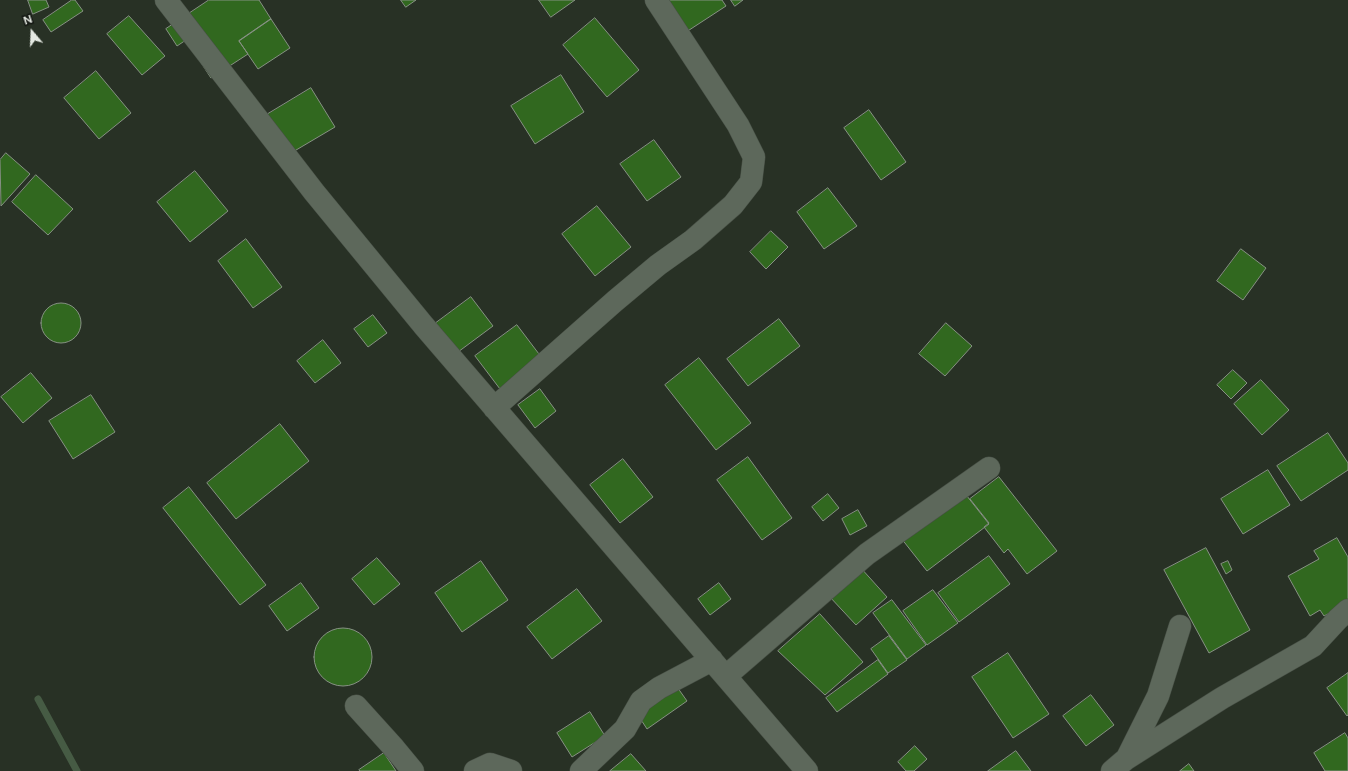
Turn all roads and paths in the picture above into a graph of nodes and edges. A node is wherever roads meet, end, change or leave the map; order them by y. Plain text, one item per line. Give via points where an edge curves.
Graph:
1 (166, 0) edge
2 (656, 0) edge
3 (494, 408) junction
4 (989, 468) dead end
5 (1348, 610) edge
6 (1180, 626) dead end
7 (719, 668) junction
8 (356, 706) dead end
9 (1119, 765) edge
10 (413, 771) edge
11 (475, 771) edge
12 (511, 771) edge
13 (581, 771) edge
14 (807, 771) edge

1 - 3 street via 314,192
2 - 3 street via 738,124 754,157 751,182 733,205 694,240 658,265 616,300
3 - 7 street
4 - 7 street via 867,554
5 - 9 street via 1313,646 1222,698
6 - 9 street via 1158,696
7 - 13 street via 659,688 641,702 625,729
7 - 14 street
8 - 10 street
11 - 12 street via 490,764

